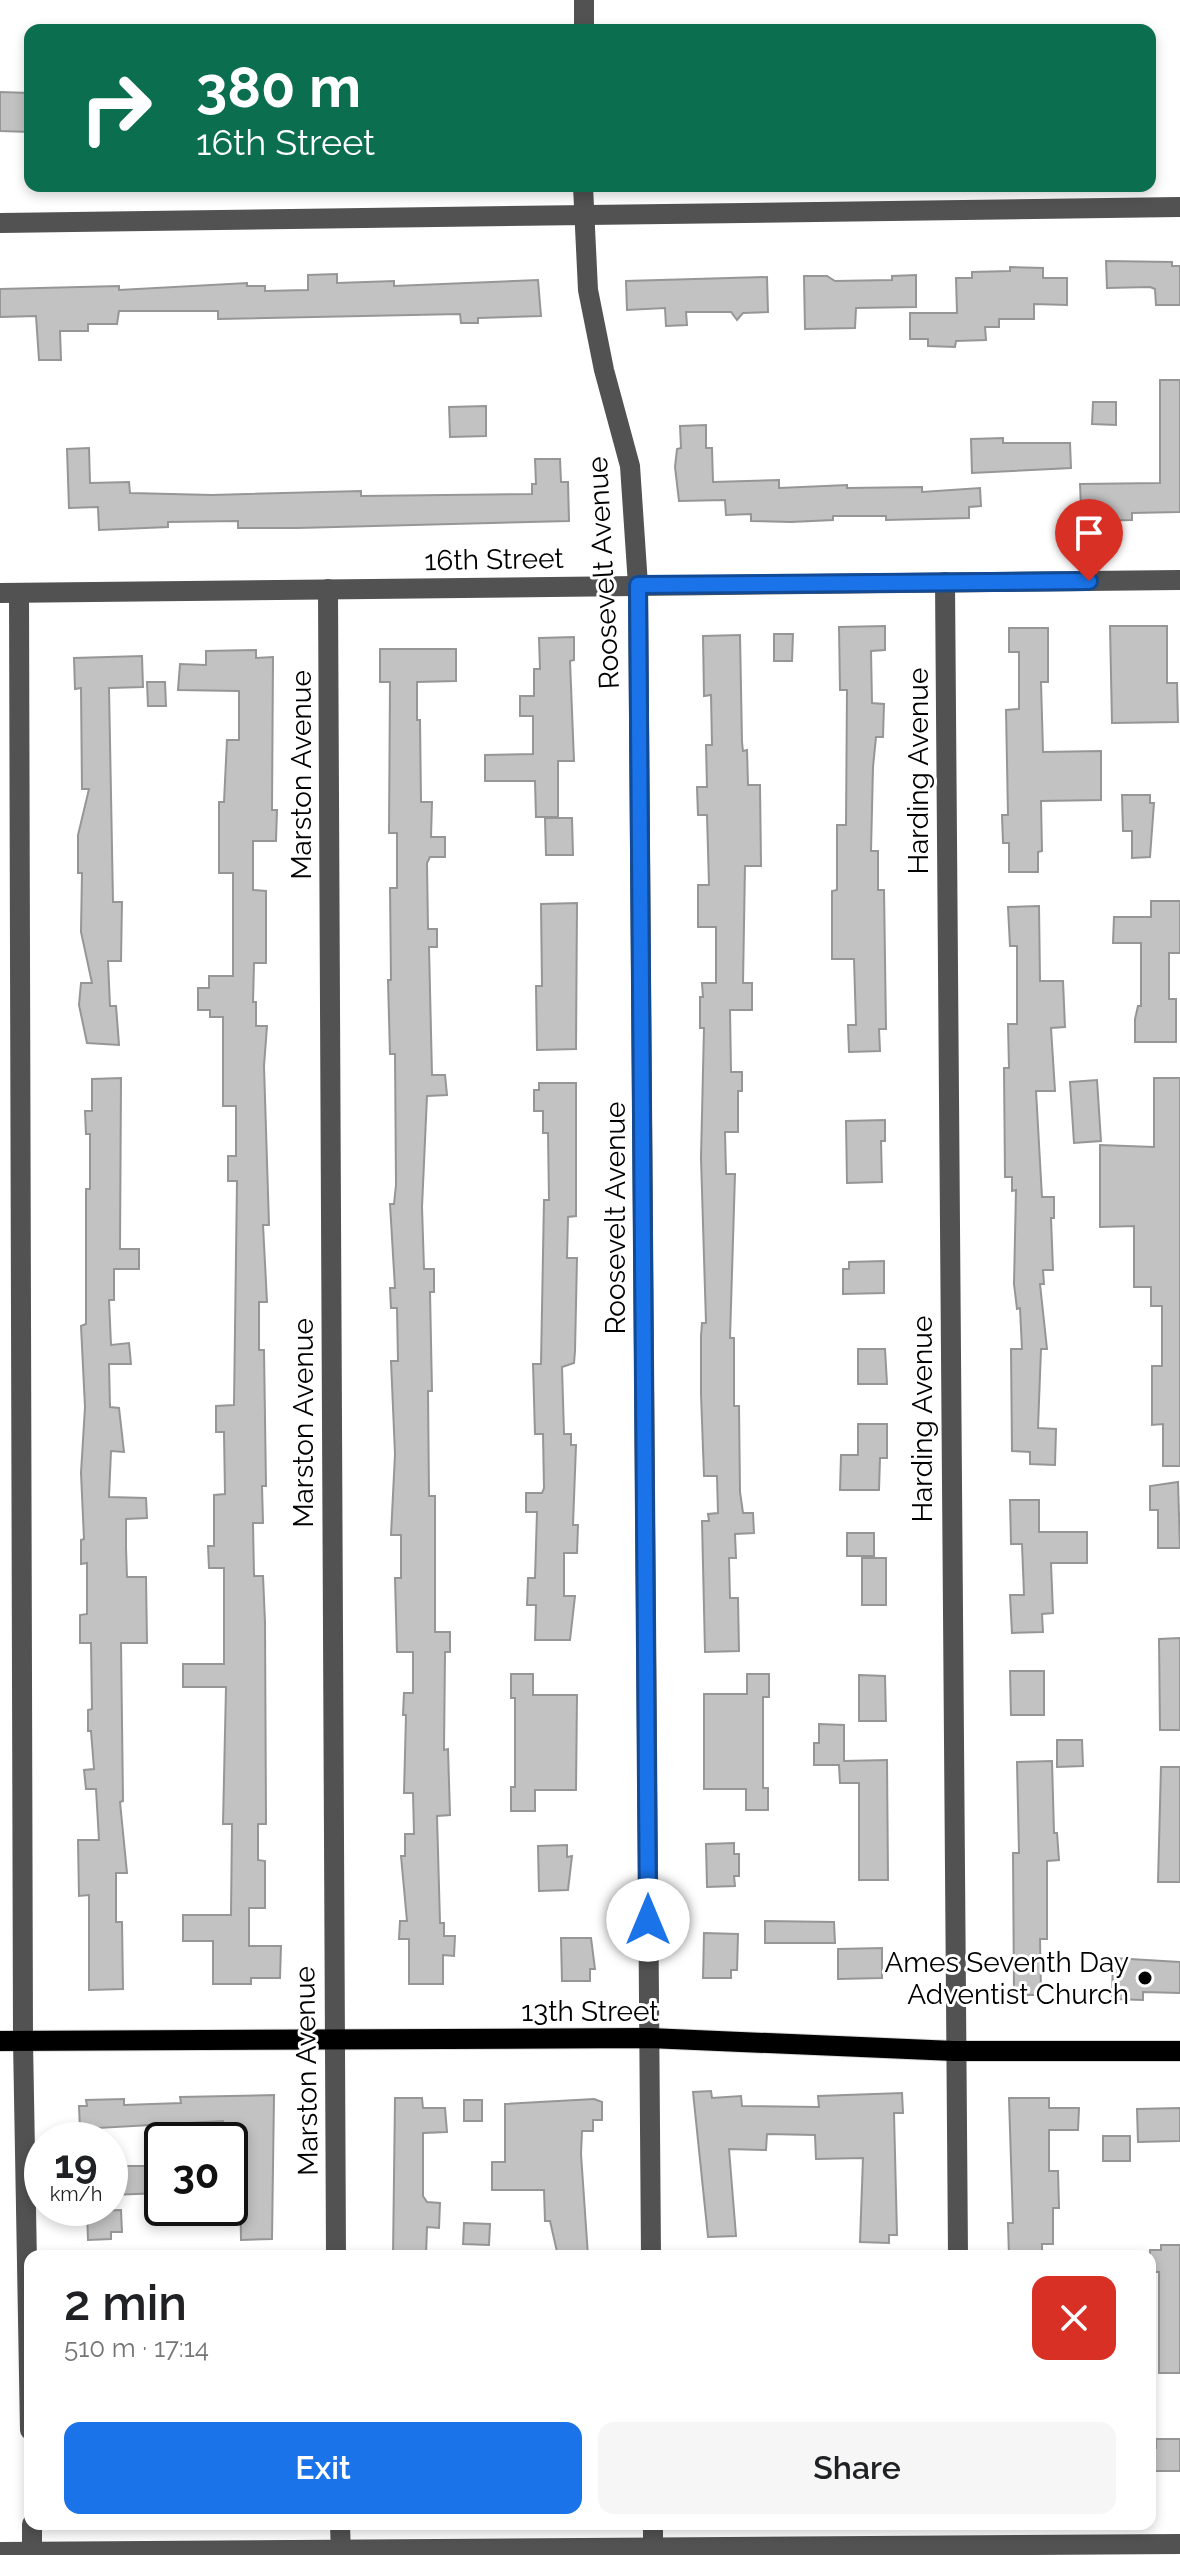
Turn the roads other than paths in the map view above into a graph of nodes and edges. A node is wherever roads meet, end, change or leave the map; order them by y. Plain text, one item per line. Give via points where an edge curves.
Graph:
1 (584, 0) edge
2 (584, 24) edge
3 (583, 192) edge
4 (1180, 207) edge
5 (583, 215) junction
6 (0, 223) edge
7 (1180, 580) edge
8 (945, 582) junction
9 (638, 585) junction
10 (328, 589) junction
11 (9, 593) edge
12 (649, 2038) junction
13 (333, 2040) junction
14 (0, 2041) edge
15 (23, 2041) junction
16 (954, 2051) junction
17 (1180, 2051) edge
18 (27, 2250) edge
19 (336, 2250) edge
20 (651, 2250) edge
21 (958, 2250) edge
22 (32, 2530) edge
23 (340, 2530) edge
24 (653, 2530) edge
25 (962, 2541) edge
26 (1180, 2544) edge
27 (653, 2551) edge
28 (0, 2552) edge
29 (341, 2552) edge
30 (32, 2553) edge

1 - 2 street
3 - 5 street, Roosevelt Avenue
4 - 5 street
5 - 6 street
5 - 9 street, Roosevelt Avenue via 588,290 630,466
7 - 8 street, 16th Street
8 - 9 street, 16th Street
8 - 16 street, Harding Avenue
9 - 10 street, 16th Street
9 - 12 street, Roosevelt Avenue
10 - 11 street, 16th Street
10 - 13 street, Marston Avenue
11 - 15 street
12 - 13 main road, 13th Street
12 - 16 main road, 13th Street
12 - 20 street, Roosevelt Avenue
13 - 15 main road, 13th Street
13 - 19 street, Marston Avenue
14 - 15 main road, 13th Street
15 - 18 street
16 - 17 main road, 13th Street
16 - 21 street, Harding Avenue
22 - 30 street
23 - 29 street
24 - 27 street
25 - 26 street
25 - 27 street
27 - 29 street
28 - 30 street
29 - 30 street

